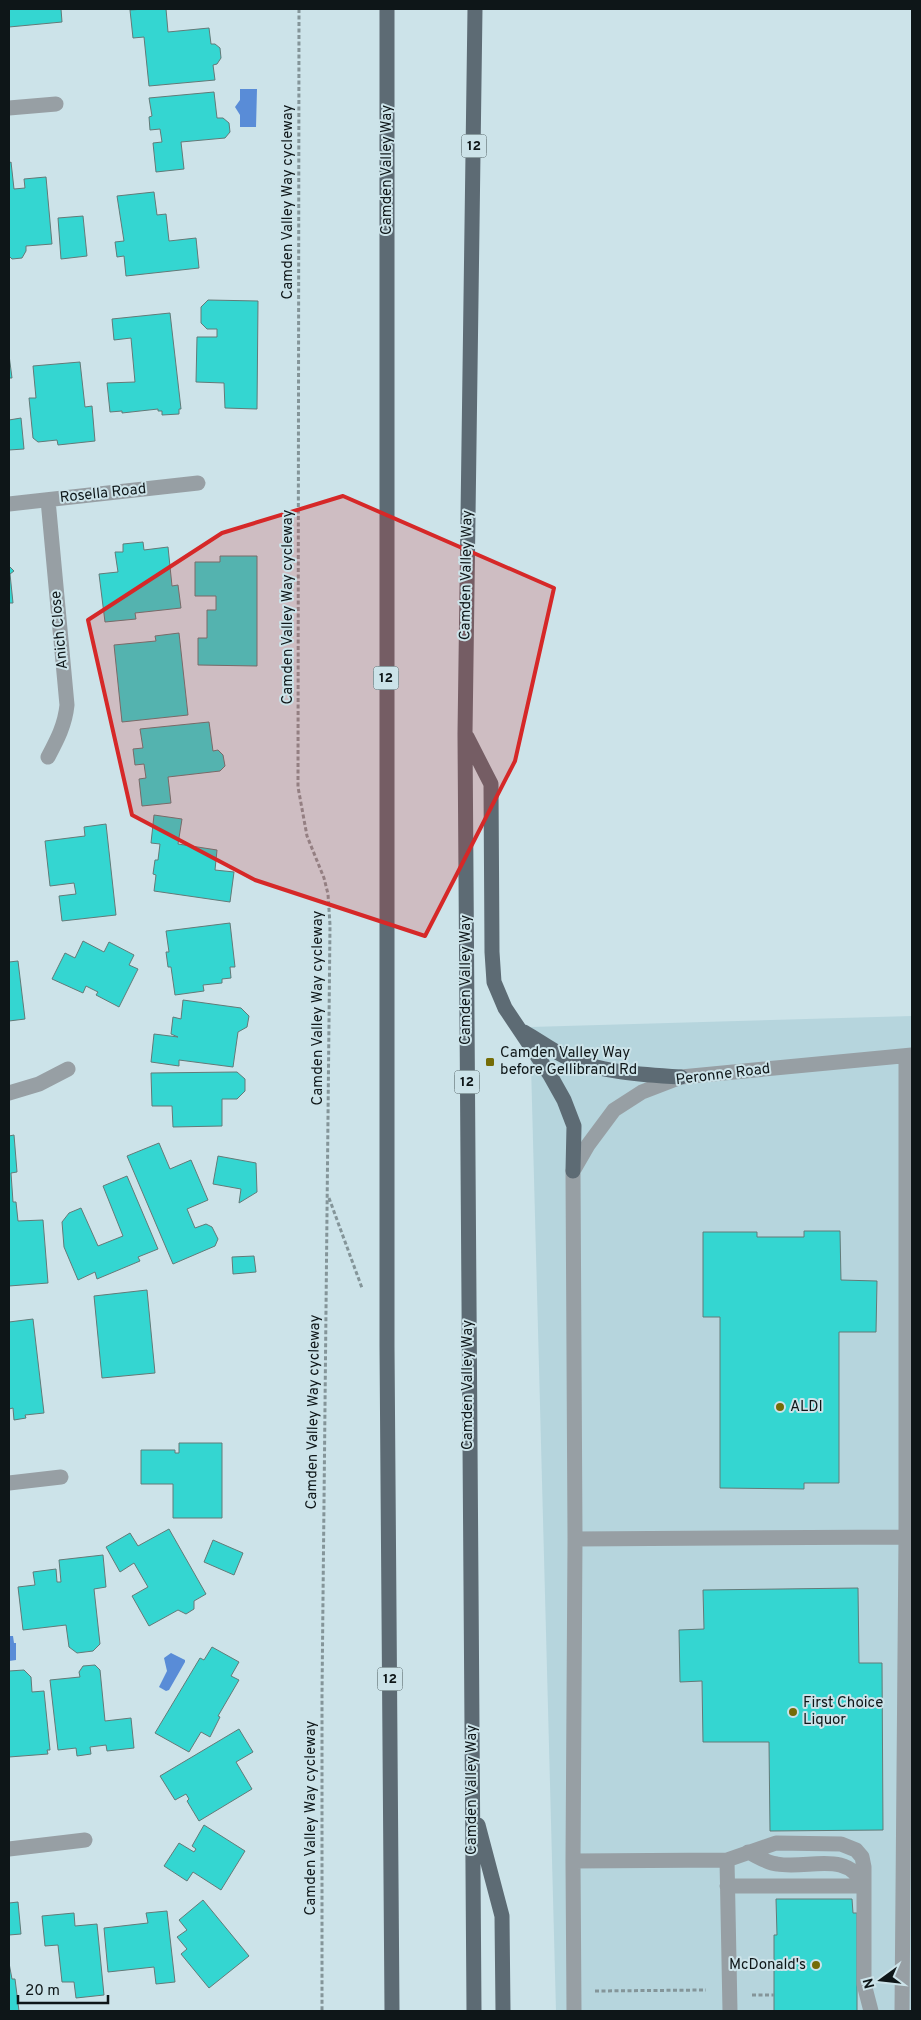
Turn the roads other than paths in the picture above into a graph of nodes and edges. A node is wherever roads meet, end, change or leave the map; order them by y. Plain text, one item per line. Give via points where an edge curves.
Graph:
1 (387, 9) edge
2 (476, 9) edge
3 (56, 104) dead end
4 (9, 108) edge
5 (198, 484) dead end
6 (48, 500) junction
7 (9, 504) edge
8 (465, 734) junction
9 (48, 757) dead end
10 (519, 1029) junction
11 (909, 1056) edge
12 (68, 1069) dead end
13 (681, 1077) junction
14 (9, 1092) edge
15 (573, 1171) junction
16 (61, 1477) dead end
17 (9, 1482) edge
18 (906, 1537) junction
19 (575, 1539) junction
20 (472, 1804) junction
21 (85, 1840) dead end
22 (9, 1849) edge
23 (748, 1852) junction
24 (727, 1860) junction
25 (573, 1861) junction
26 (727, 1886) junction
27 (864, 1886) junction
28 (392, 2011) edge
29 (474, 2011) edge
30 (503, 2011) edge
31 (574, 2011) edge
32 (730, 2011) edge
33 (871, 2011) edge
34 (902, 2011) edge

1 - 28 main road, Camden Valley Way / 12 via 387,1346
2 - 8 main road, Camden Valley Way / 12
3 - 4 street
5 - 6 street, Rosella Road
6 - 7 street, Rosella Road
6 - 9 street, Anich Close via 67,705 61,732
8 - 10 main road via 491,784 494,982
8 - 20 main road, Camden Valley Way / 12
10 - 13 main road via 565,1057 631,1074
10 - 15 main road via 550,1075 574,1126
11 - 13 street, Peronne Road
11 - 18 street
12 - 14 street via 39,1084
13 - 15 street, Peronne Road via 642,1092 614,1110
15 - 19 street
16 - 17 street
18 - 19 street
18 - 34 street
19 - 25 street
20 - 29 main road, Camden Valley Way / 12
20 - 30 main road via 502,1916
21 - 22 street
23 - 24 street
23 - 27 street via 776,1864 847,1866 859,1876
23 - 27 street via 776,1843 850,1846 862,1857
24 - 25 street
24 - 26 street
25 - 31 street
26 - 27 street
26 - 32 street
27 - 33 street via 864,1984

